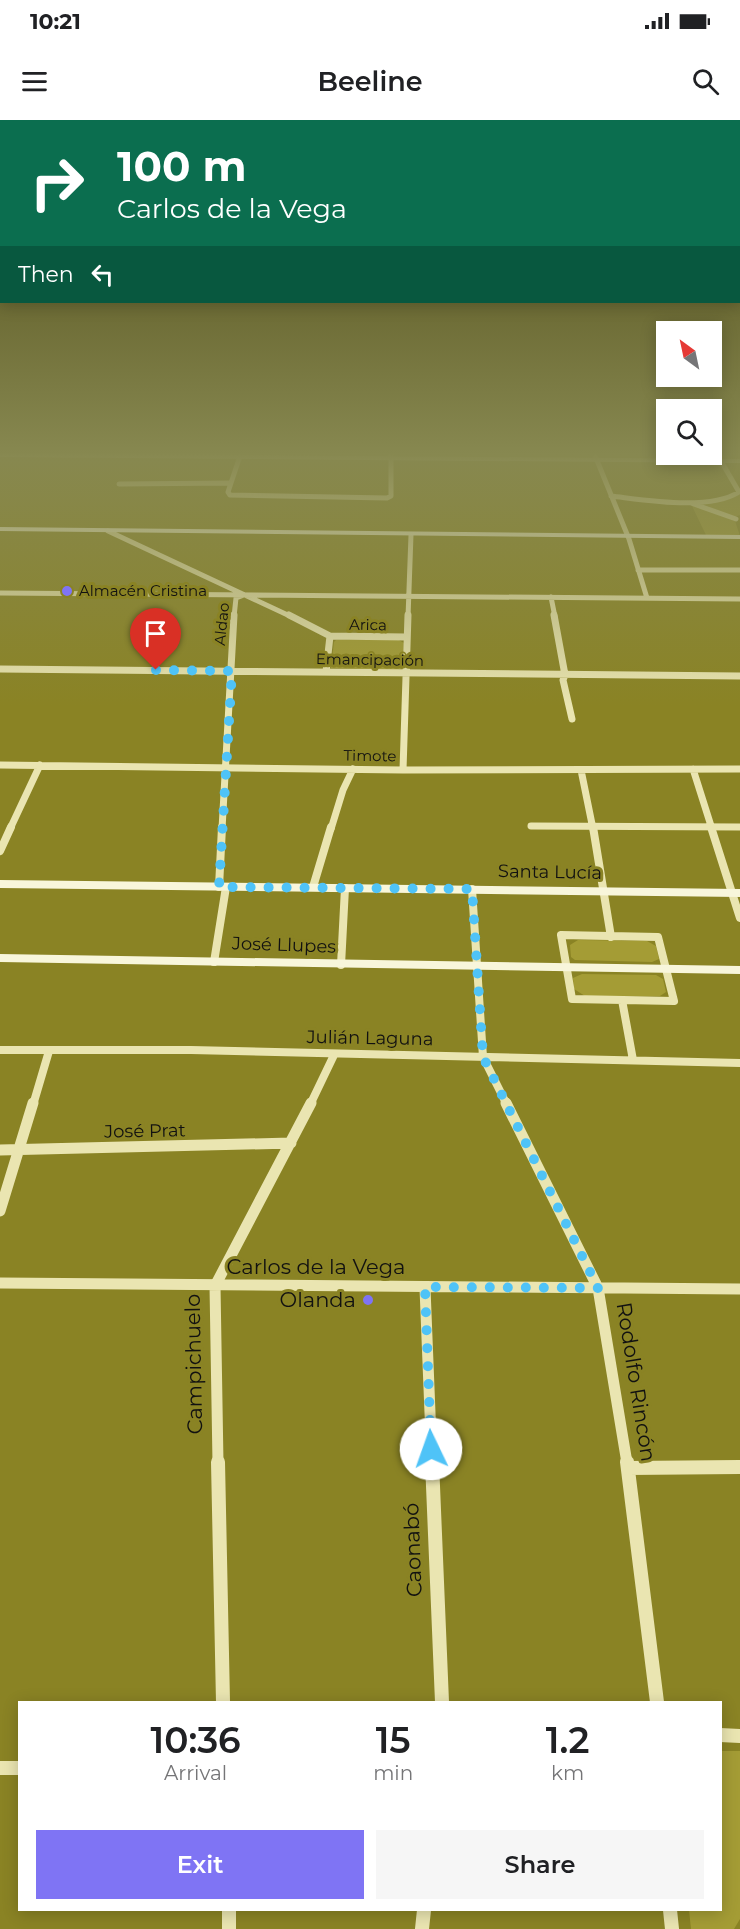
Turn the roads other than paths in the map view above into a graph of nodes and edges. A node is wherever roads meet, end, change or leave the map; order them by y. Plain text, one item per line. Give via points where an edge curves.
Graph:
1 (122, 537) edge
2 (411, 537) edge
3 (627, 537) edge
4 (639, 570) junction
5 (740, 570) edge
6 (0, 593) edge
7 (247, 594) junction
8 (409, 595) junction
9 (551, 597) junction
10 (647, 598) junction
11 (740, 599) edge
12 (330, 636) junction
13 (406, 637) junction
14 (0, 669) edge
15 (232, 671) junction
16 (326, 672) junction
17 (405, 674) junction
18 (565, 675) junction
19 (740, 676) edge
20 (572, 718) dead end
21 (0, 765) edge
22 (40, 765) junction
23 (226, 766) junction
24 (353, 769) junction
25 (693, 769) junction
26 (740, 769) edge
27 (403, 770) junction
28 (581, 770) junction
29 (531, 826) dead end
30 (593, 826) junction
31 (710, 827) junction
32 (740, 828) edge
33 (0, 851) edge
34 (0, 884) edge
35 (222, 887) junction
36 (313, 887) junction
37 (345, 888) junction
38 (472, 889) junction
39 (603, 891) junction
40 (736, 893) edge
41 (740, 918) edge
42 (611, 937) junction
43 (0, 958) edge
44 (214, 962) junction
45 (341, 965) junction
46 (477, 965) junction
47 (567, 967) junction
48 (666, 969) junction
49 (740, 970) edge
50 (622, 1000) junction
51 (0, 1050) edge
52 (49, 1051) junction
53 (334, 1054) junction
54 (483, 1057) junction
55 (633, 1060) junction
56 (740, 1063) edge
57 (291, 1143) junction
58 (0, 1150) edge
59 (18, 1150) junction
60 (0, 1211) edge
61 (0, 1283) edge
62 (214, 1287) junction
63 (425, 1287) junction
64 (598, 1288) junction
65 (740, 1289) edge
66 (740, 1467) edge
67 (628, 1468) junction
68 (223, 1701) edge
69 (442, 1701) edge
70 (657, 1701) edge
71 (722, 1736) edge
72 (740, 1736) edge
73 (0, 1768) edge
74 (18, 1768) edge
75 (229, 1911) edge
76 (424, 1911) edge
77 (670, 1911) edge
78 (229, 1929) edge
79 (422, 1929) edge
80 (672, 1929) edge

1 - 7 street, Aldao
2 - 8 street
3 - 4 street
4 - 5 street
4 - 10 street
6 - 7 street
7 - 8 street
7 - 12 street
7 - 15 street, Aldao via 235,602
8 - 9 street
8 - 13 street
9 - 10 street
9 - 18 street
10 - 11 street
12 - 13 street, Arica
12 - 16 street
13 - 17 street
14 - 15 street, Emancipación
15 - 16 street, Emancipación
15 - 23 street, Aldao
16 - 17 street, Emancipación
17 - 18 street, Emancipación
17 - 27 street
18 - 19 street, Emancipación
18 - 20 street
21 - 22 street, Timote
22 - 23 street, Timote
22 - 33 street
23 - 24 street, Timote
23 - 35 street, Aldao
24 - 27 street, Timote
24 - 36 street
25 - 26 street, Timote
25 - 28 street, Timote
25 - 31 street
27 - 28 street, Timote
28 - 30 street
29 - 30 street
30 - 31 street
30 - 39 street
31 - 32 street
31 - 40 street
34 - 35 street, Santa Lucía
35 - 36 street, Santa Lucía
35 - 44 street, Aldao
36 - 37 street, Santa Lucía
37 - 38 street, Santa Lucía
37 - 45 street
38 - 39 street, Santa Lucía
38 - 46 street
39 - 40 street, Santa Lucía
39 - 42 street
40 - 41 street
42 - 47 street via 561,935
42 - 48 street via 658,938
43 - 44 street, José Llupes
44 - 45 street, José Llupes
45 - 46 street, José Llupes
46 - 47 street, José Llupes
46 - 54 street
47 - 48 street, José Llupes
47 - 50 street via 572,999
48 - 49 street, José Llupes
48 - 50 street via 674,1001
50 - 55 street
51 - 52 street, Julián Laguna
52 - 53 street, Julián Laguna
52 - 59 street
53 - 54 street, Julián Laguna
53 - 57 street, Campichuelo
54 - 55 street, Julián Laguna
54 - 64 street, Rodolfo Rincón
55 - 56 street, Julián Laguna
57 - 59 street, José Prat
57 - 62 street, Campichuelo
58 - 59 street, José Prat
59 - 60 street
61 - 62 street, Carlos de la Vega
62 - 63 street, Carlos de la Vega
62 - 68 street, Campichuelo
63 - 64 street, Carlos de la Vega
63 - 69 street, Caonabó
64 - 65 street, Carlos de la Vega
64 - 67 street, Rodolfo Rincón
66 - 67 street
67 - 70 street, Rodolfo Rincón
71 - 72 street
73 - 74 street
75 - 78 street
76 - 79 street
77 - 80 street

